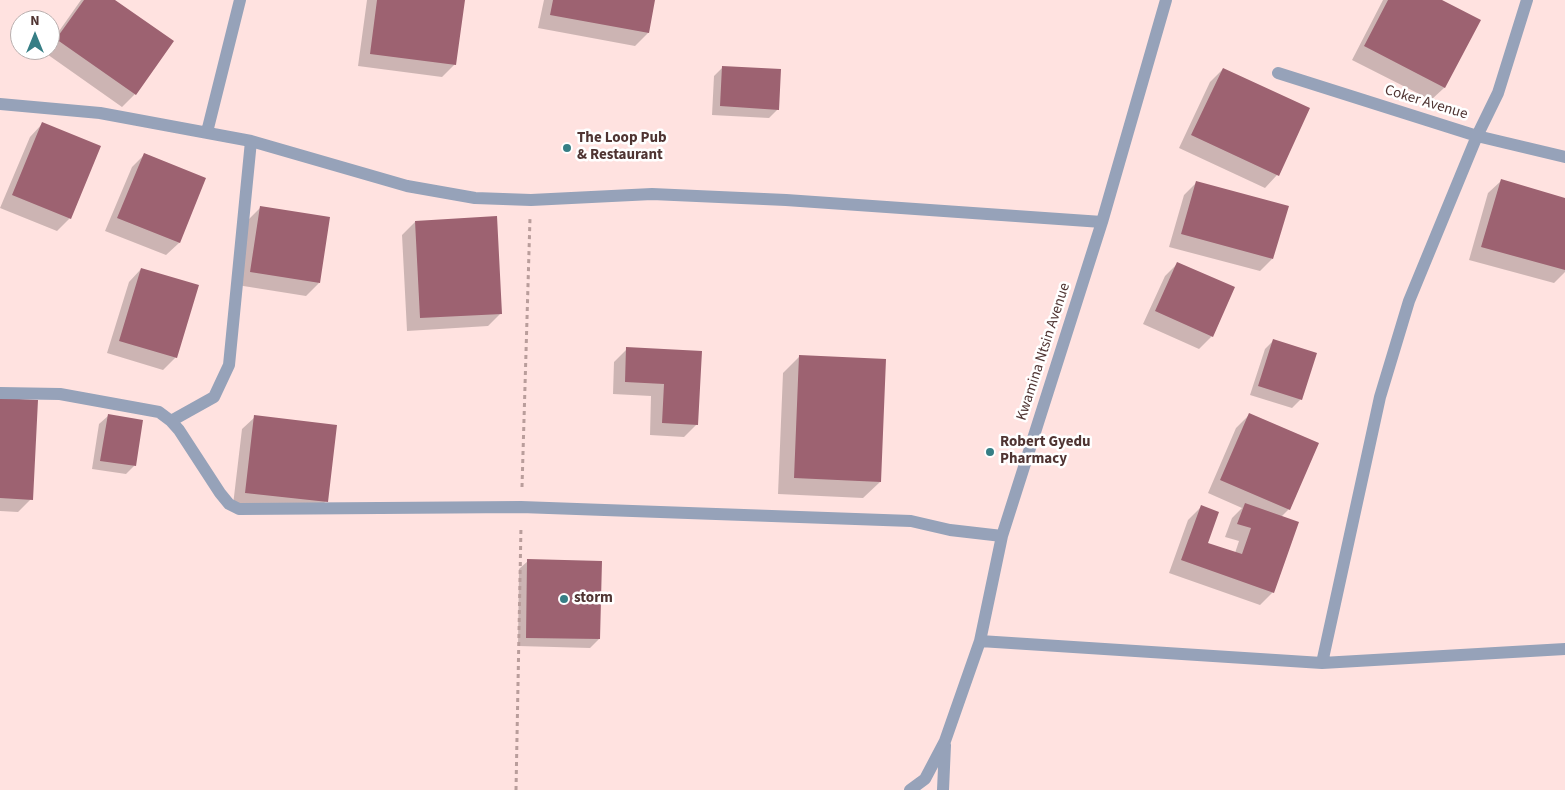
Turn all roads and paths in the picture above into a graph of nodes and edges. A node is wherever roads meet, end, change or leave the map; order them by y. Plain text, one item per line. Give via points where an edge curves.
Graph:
1 (240, 0) edge
2 (1166, 0) edge
3 (1527, 0) edge
4 (1278, 73) dead end
5 (0, 104) edge
6 (207, 132) junction
7 (1477, 136) junction
8 (250, 140) junction
9 (1565, 157) edge
10 (531, 200) junction
11 (1102, 222) junction
12 (0, 393) edge
13 (171, 421) junction
14 (521, 507) junction
15 (1002, 536) junction
16 (980, 641) junction
17 (1565, 649) edge
18 (1322, 663) junction
19 (945, 741) junction
20 (516, 790) edge
21 (910, 790) edge
22 (943, 790) edge

1 - 6 street
2 - 11 street, Kwamina Ntsin Avenue
3 - 7 street via 1498,93
4 - 7 street, Coker Avenue
5 - 6 street via 100,113
6 - 8 street
7 - 9 street, Coker Avenue
7 - 18 street via 1409,301 1380,397
8 - 10 street via 407,186 475,198
8 - 13 street via 229,365 214,398
10 - 11 street via 652,194
10 - 14 path
11 - 15 street, Kwamina Ntsin Avenue
12 - 13 street via 60,394 159,412
13 - 14 street via 220,493 229,504 239,509
14 - 15 street via 911,521 950,530
14 - 20 path
15 - 16 street, Kwamina Ntsin Avenue
16 - 18 street
16 - 19 street, Kwamina Ntsin Avenue
17 - 18 street
19 - 21 street, Kwamina Ntsin Avenue via 925,779
19 - 22 street

